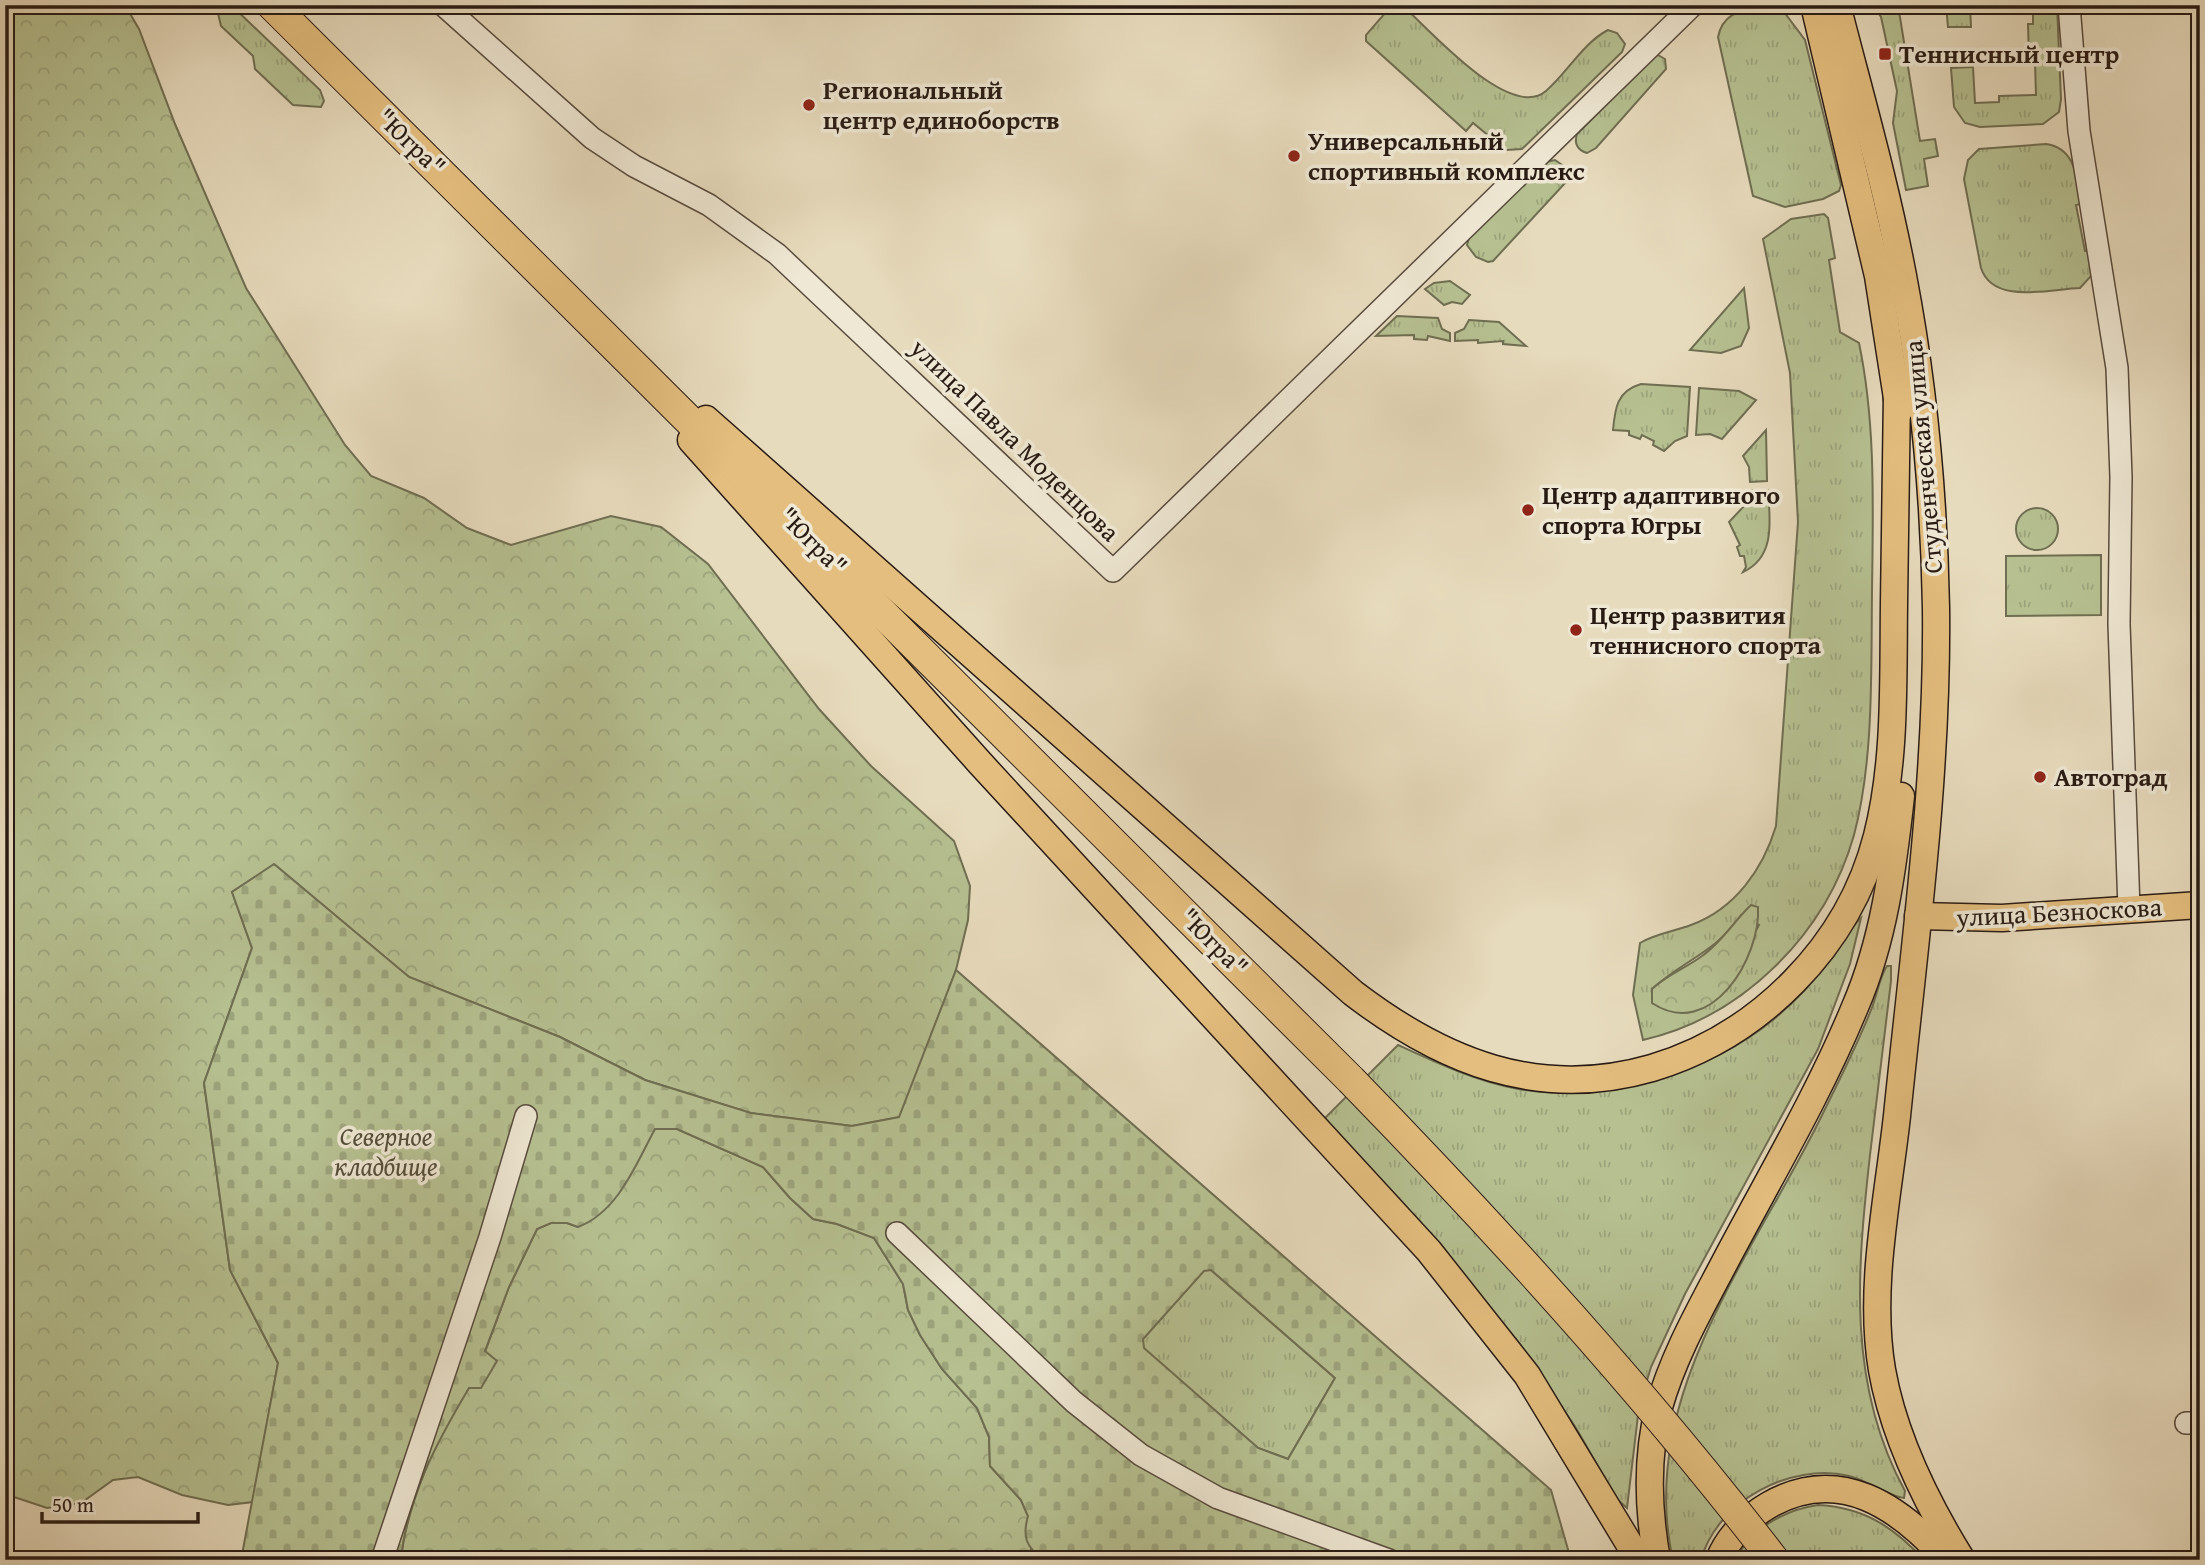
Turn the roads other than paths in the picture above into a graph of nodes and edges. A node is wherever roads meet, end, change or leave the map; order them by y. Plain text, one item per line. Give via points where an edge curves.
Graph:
1 (272, 5) edge
2 (443, 5) edge
3 (1693, 5) edge
4 (1814, 5) edge
5 (1837, 5) edge
6 (2069, 5) edge
7 (561, 290) junction
8 (1897, 393) junction
9 (2200, 905) edge
10 (2129, 909) junction
11 (1918, 916) junction
12 (526, 1116) dead end
13 (897, 1233) dead end
14 (382, 1560) edge
15 (1389, 1560) edge
16 (1639, 1560) edge
17 (1657, 1560) edge
18 (1719, 1560) edge
19 (1774, 1560) edge
20 (1947, 1560) edge
21 (1962, 1560) edge

1 - 7 highway, "Югра"
2 - 3 street, улица Павла Моденцова via 613,153 709,205 777,254 1113,571
4 - 8 main road, Студенческая улица via 1878,276
5 - 11 main road, Студенческая улица via 1903,273 1930,468 1934,689
6 - 10 street via 2076,103 2117,368 2119,624
7 - 8 main road via 1353,993 1429,1044 1481,1066 1540,1078 1619,1075 1675,1061 1711,1045 1742,1027 1793,983 1828,940 1852,900 1877,837 1888,756
7 - 16 main road via 869,641 1429,1251 1527,1376
7 - 19 highway, "Югра", bridge via 1351,1080 1529,1268
8 - 17 main road, Студенческая улица via 1907,523 1909,686 1901,794 1885,911 1868,974 1843,1036 1690,1328 1659,1408 1650,1483
9 - 10 main road, улица Безноскова
10 - 11 main road, улица Безноскова via 1989,918
11 - 21 main road, Студенческая улица via 1878,1331 1891,1408 1909,1458
12 - 14 street
13 - 15 street via 1074,1402 1141,1455 1218,1498
18 - 20 main road via 1732,1537 1761,1510 1815,1488 1856,1492 1875,1500

